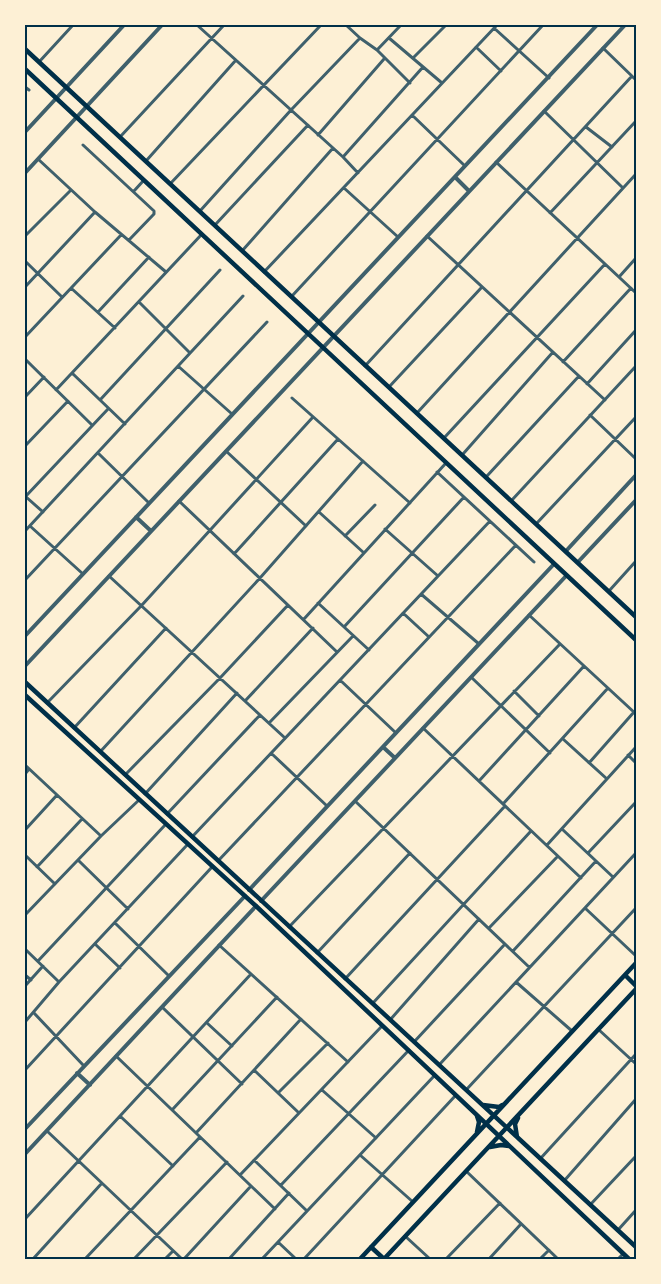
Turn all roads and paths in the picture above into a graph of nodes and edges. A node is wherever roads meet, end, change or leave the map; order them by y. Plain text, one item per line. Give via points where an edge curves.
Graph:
1 (73, 25) edge
2 (124, 25) edge
3 (162, 25) edge
4 (197, 25) edge
5 (224, 25) edge
6 (321, 25) edge
7 (346, 25) edge
8 (401, 25) edge
9 (446, 25) edge
10 (543, 25) edge
11 (597, 25) edge
12 (625, 25) edge
13 (495, 26) edge
14 (212, 38) junction
15 (360, 38) junction
16 (389, 38) junction
17 (476, 47) junction
18 (603, 48) junction
19 (25, 49) edge
20 (377, 50) junction
21 (520, 50) junction
22 (413, 58) junction
23 (384, 59) junction
24 (236, 60) junction
25 (39, 62) junction
26 (423, 67) junction
27 (25, 69) edge
28 (501, 71) junction
29 (632, 76) junction
30 (549, 78) junction
31 (636, 80) edge
32 (442, 82) junction
33 (410, 83) junction
34 (264, 85) junction
35 (25, 87) edge
36 (66, 87) junction
37 (29, 90) dead end
38 (56, 98) junction
39 (87, 107) junction
40 (291, 110) junction
41 (544, 111) junction
42 (412, 115) junction
43 (77, 118) junction
44 (636, 121) edge
45 (308, 125) junction
46 (586, 127) junction
47 (25, 132) edge
48 (318, 135) junction
49 (120, 137) junction
50 (437, 139) junction
51 (574, 140) junction
52 (83, 145) dead end
53 (612, 147) junction
54 (333, 148) junction
55 (343, 157) junction
56 (38, 159) junction
57 (146, 162) junction
58 (496, 162) junction
59 (597, 163) junction
60 (465, 166) junction
61 (358, 172) junction
62 (25, 173) edge
63 (636, 175) edge
64 (454, 177) junction
65 (144, 180) junction
66 (170, 184) junction
67 (344, 188) junction
68 (623, 188) junction
69 (71, 190) junction
70 (134, 191) junction
71 (469, 191) junction
72 (527, 191) junction
73 (200, 211) junction
74 (95, 212) junction
75 (370, 212) junction
76 (550, 213) junction
77 (215, 225) junction
78 (121, 234) junction
79 (202, 234) junction
80 (25, 236) edge
81 (427, 236) junction
82 (398, 237) junction
83 (577, 238) junction
84 (128, 240) junction
85 (242, 251) junction
86 (149, 257) junction
87 (25, 261) edge
88 (635, 261) edge
89 (605, 264) junction
90 (458, 265) junction
91 (220, 270) dead end
92 (166, 272) junction
93 (264, 272) junction
94 (38, 274) junction
95 (619, 277) junction
96 (25, 287) edge
97 (482, 287) junction
98 (71, 288) junction
99 (631, 288) junction
100 (636, 293) edge
101 (243, 296) dead end
102 (291, 297) junction
103 (62, 298) junction
104 (139, 302) junction
105 (98, 312) junction
106 (509, 312) junction
107 (267, 322) dead end
108 (318, 323) junction
109 (114, 328) junction
110 (166, 329) junction
111 (636, 330) edge
112 (308, 334) junction
113 (333, 336) junction
114 (25, 337) edge
115 (537, 337) junction
116 (323, 347) junction
117 (552, 352) junction
118 (190, 353) junction
119 (25, 359) edge
120 (563, 362) junction
121 (178, 366) junction
122 (365, 366) junction
123 (636, 366) edge
124 (72, 373) junction
125 (579, 376) junction
126 (44, 378) junction
127 (587, 384) junction
128 (388, 387) junction
129 (204, 388) junction
130 (56, 390) junction
131 (25, 397) edge
132 (292, 398) dead end
133 (68, 400) junction
134 (100, 400) junction
135 (604, 400) junction
136 (108, 408) junction
137 (417, 413) junction
138 (232, 414) junction
139 (590, 416) junction
140 (313, 417) junction
141 (636, 417) edge
142 (124, 424) junction
143 (92, 425) junction
144 (444, 438) junction
145 (338, 439) junction
146 (615, 439) junction
147 (25, 446) edge
148 (226, 451) junction
149 (98, 453) junction
150 (463, 454) junction
151 (636, 459) edge
152 (363, 461) junction
153 (446, 462) junction
154 (437, 472) junction
155 (636, 475) edge
156 (487, 476) junction
157 (122, 477) junction
158 (255, 479) junction
159 (25, 496) edge
160 (464, 497) junction
161 (512, 500) junction
162 (636, 500) edge
163 (179, 501) junction
164 (280, 502) junction
165 (149, 503) junction
166 (410, 503) junction
167 (375, 505) dead end
168 (43, 512) junction
169 (319, 512) junction
170 (136, 518) junction
171 (490, 521) junction
172 (538, 524) junction
173 (30, 526) junction
174 (306, 526) junction
175 (385, 529) junction
176 (209, 530) junction
177 (25, 531) edge
178 (151, 532) junction
179 (345, 536) junction
180 (516, 545) junction
181 (54, 549) junction
182 (566, 551) junction
183 (364, 553) junction
184 (412, 553) junction
185 (234, 554) junction
186 (636, 561) edge
187 (534, 562) dead end
188 (578, 562) junction
189 (554, 564) junction
190 (82, 574) junction
191 (109, 576) junction
192 (438, 576) junction
193 (566, 576) junction
194 (260, 578) junction
195 (25, 580) edge
196 (608, 591) junction
197 (421, 594) junction
198 (318, 604) junction
199 (142, 605) junction
200 (288, 605) junction
201 (404, 613) junction
202 (529, 615) junction
203 (636, 617) edge
204 (448, 618) junction
205 (304, 619) junction
206 (344, 627) junction
207 (166, 628) junction
208 (312, 628) junction
209 (25, 636) edge
210 (353, 636) junction
211 (430, 637) junction
212 (636, 640) edge
213 (479, 644) junction
214 (560, 644) junction
215 (369, 650) junction
216 (192, 652) junction
217 (337, 652) junction
218 (25, 666) edge
219 (584, 666) junction
220 (471, 677) junction
221 (220, 678) junction
222 (340, 680) junction
223 (25, 682) edge
224 (608, 688) junction
225 (514, 692) junction
226 (237, 693) junction
227 (25, 695) edge
228 (245, 701) junction
229 (47, 703) junction
230 (366, 704) junction
231 (501, 706) junction
232 (635, 713) edge
233 (260, 715) junction
234 (539, 716) junction
235 (269, 723) junction
236 (74, 728) junction
237 (423, 728) junction
238 (526, 730) junction
239 (396, 733) junction
240 (286, 738) junction
241 (563, 739) junction
242 (383, 747) junction
243 (636, 747) edge
244 (100, 752) junction
245 (272, 753) junction
246 (550, 753) junction
247 (628, 755) junction
248 (452, 756) junction
249 (395, 758) junction
250 (589, 763) junction
251 (636, 763) edge
252 (25, 765) edge
253 (29, 769) junction
254 (25, 774) edge
255 (125, 775) junction
256 (297, 777) junction
257 (607, 779) junction
258 (479, 781) junction
259 (145, 794) junction
260 (58, 795) junction
261 (139, 800) junction
262 (355, 801) junction
263 (636, 802) edge
264 (504, 805) junction
265 (327, 806) junction
266 (166, 814) junction
267 (82, 819) junction
268 (166, 824) junction
269 (384, 828) junction
270 (562, 829) junction
271 (25, 830) edge
272 (531, 831) junction
273 (101, 836) junction
274 (192, 838) junction
275 (188, 844) junction
276 (547, 845) junction
277 (410, 853) junction
278 (588, 853) junction
279 (636, 853) edge
280 (25, 855) edge
281 (558, 856) junction
282 (78, 860) junction
283 (218, 861) junction
284 (596, 861) junction
285 (37, 867) junction
286 (212, 867) junction
287 (613, 877) junction
288 (581, 878) junction
289 (438, 880) junction
290 (55, 884) junction
291 (106, 888) junction
292 (249, 890) junction
293 (245, 896) junction
294 (261, 901) junction
295 (464, 904) junction
296 (256, 906) junction
297 (585, 908) junction
298 (636, 908) edge
299 (128, 909) junction
300 (25, 915) edge
301 (479, 919) junction
302 (115, 923) junction
303 (289, 927) junction
304 (488, 928) junction
305 (612, 934) junction
306 (95, 944) junction
307 (505, 944) junction
308 (219, 945) junction
309 (140, 947) junction
310 (25, 950) edge
311 (513, 952) junction
312 (318, 953) junction
313 (636, 956) edge
314 (38, 961) junction
315 (636, 963) edge
316 (43, 966) junction
317 (529, 967) junction
318 (120, 968) junction
319 (25, 974) edge
320 (251, 974) junction
321 (625, 975) junction
322 (169, 976) junction
323 (345, 979) junction
324 (31, 980) junction
325 (59, 982) junction
326 (516, 982) junction
327 (25, 986) edge
328 (636, 987) edge
329 (276, 997) junction
330 (372, 1004) junction
331 (544, 1006) junction
332 (162, 1007) junction
333 (34, 1013) junction
334 (301, 1019) junction
335 (390, 1020) junction
336 (25, 1022) edge
337 (206, 1023) junction
338 (382, 1026) junction
339 (598, 1029) junction
340 (572, 1031) junction
341 (57, 1036) junction
342 (193, 1037) junction
343 (414, 1042) junction
344 (328, 1044) junction
345 (232, 1046) junction
346 (408, 1050) junction
347 (636, 1054) edge
348 (116, 1056) junction
349 (631, 1060) junction
350 (218, 1061) junction
351 (348, 1062) junction
352 (636, 1064) edge
353 (438, 1065) junction
354 (84, 1066) junction
355 (25, 1070) edge
356 (254, 1070) junction
357 (78, 1073) junction
358 (436, 1075) junction
359 (242, 1084) junction
360 (90, 1085) junction
361 (148, 1086) junction
362 (322, 1090) junction
363 (465, 1091) junction
364 (278, 1093) junction
365 (456, 1094) junction
366 (636, 1099) edge
367 (506, 1103) junction
368 (482, 1105) junction
369 (172, 1110) junction
370 (299, 1113) junction
371 (349, 1113) junction
372 (477, 1114) junction
373 (519, 1114) junction
374 (120, 1116) junction
375 (494, 1116) junction
376 (486, 1123) junction
377 (506, 1128) junction
378 (25, 1129) edge
379 (47, 1131) junction
380 (196, 1133) junction
381 (499, 1135) junction
382 (474, 1136) junction
383 (200, 1137) junction
384 (376, 1138) junction
385 (518, 1138) junction
386 (510, 1146) junction
387 (485, 1151) junction
388 (25, 1154) edge
389 (360, 1155) junction
390 (636, 1156) edge
391 (540, 1159) junction
392 (254, 1160) junction
393 (78, 1161) junction
394 (226, 1162) junction
395 (173, 1166) junction
396 (466, 1171) junction
397 (382, 1174) junction
398 (240, 1175) junction
399 (564, 1181) junction
400 (102, 1183) junction
401 (280, 1185) junction
402 (251, 1186) junction
403 (289, 1193) junction
404 (413, 1202) junction
405 (500, 1203) junction
406 (590, 1205) junction
407 (275, 1209) junction
408 (636, 1210) edge
409 (131, 1211) junction
410 (307, 1211) junction
411 (25, 1219) edge
412 (521, 1224) junction
413 (617, 1230) junction
414 (157, 1236) junction
415 (405, 1236) junction
416 (278, 1242) junction
417 (635, 1244) edge
418 (371, 1247) junction
419 (549, 1250) junction
420 (173, 1251) junction
421 (623, 1254) junction
422 (34, 1259) edge
423 (85, 1259) edge
424 (134, 1259) edge
425 (165, 1259) edge
426 (183, 1259) edge
427 (229, 1259) edge
428 (262, 1259) edge
429 (296, 1259) edge
430 (304, 1259) edge
431 (360, 1259) edge
432 (384, 1259) edge
433 (430, 1259) edge
434 (446, 1259) edge
435 (489, 1259) edge
436 (540, 1259) edge
437 (558, 1259) edge
438 (618, 1259) edge
439 (628, 1259) edge

1 - 25 street
2 - 36 street
3 - 39 street
4 - 14 street
5 - 14 street
6 - 34 street
7 - 15 street
8 - 16 street
9 - 22 street
10 - 21 street
11 - 30 street
12 - 18 street
13 - 17 street
13 - 21 street
14 - 24 street
14 - 49 street
15 - 20 street
15 - 40 street
16 - 20 street
16 - 22 street
17 - 28 street
17 - 32 street
18 - 29 street
18 - 41 street
19 - 25 main road
20 - 23 street
21 - 28 street
21 - 30 street
22 - 26 street
23 - 33 street
23 - 48 street
24 - 34 street
24 - 57 street
25 - 36 main road
26 - 32 street
26 - 33 street
27 - 38 main road
28 - 50 street
29 - 31 street
29 - 46 street
30 - 60 street
32 - 42 street
33 - 55 street
34 - 40 street
34 - 66 street
35 - 37 street
36 - 38 street
36 - 39 main road
38 - 43 main road
38 - 47 street
39 - 43 street
39 - 49 main road
40 - 45 street
40 - 73 street
41 - 51 street
41 - 58 street
42 - 50 street
42 - 61 street
43 - 56 street
43 - 65 main road
44 - 53 street
45 - 48 street
45 - 77 street
46 - 51 street
46 - 53 street
48 - 54 street
49 - 57 main road
50 - 60 street
50 - 75 street
51 - 59 street
51 - 72 street
52 - 70 street
53 - 59 street
54 - 55 street
54 - 85 street
55 - 61 street
56 - 62 street
56 - 69 street
57 - 66 main road
58 - 71 street
58 - 72 street
59 - 68 street
59 - 76 street
60 - 64 street
61 - 67 street
63 - 68 street
64 - 71 street
64 - 82 street
65 - 70 street
65 - 79 main road
66 - 73 main road
67 - 75 street
67 - 93 street
68 - 83 street
69 - 74 street
69 - 80 street
70 - 84 street via 152,207 154,214
71 - 81 street
72 - 76 street
72 - 90 street
73 - 77 main road
74 - 78 street
74 - 94 street
75 - 82 street
75 - 102 street
76 - 83 street
77 - 85 main road
78 - 84 street
78 - 98 street
79 - 92 street
79 - 112 main road
81 - 90 street
81 - 113 street
82 - 108 street
83 - 89 street
83 - 106 street
84 - 86 street
85 - 93 main road
86 - 92 street
86 - 105 street
87 - 94 street
88 - 95 street
89 - 95 street
89 - 115 street
90 - 97 street
90 - 122 street
91 - 110 street
92 - 104 street
93 - 102 main road
94 - 96 street
94 - 103 street
95 - 99 street
97 - 106 street
97 - 128 street
98 - 103 street
98 - 105 street
99 - 100 street
99 - 120 street
101 - 118 street
102 - 108 main road
103 - 114 street
104 - 109 street
104 - 110 street
105 - 109 street
106 - 115 street
106 - 137 street
107 - 129 street
108 - 112 street
108 - 113 main road
109 - 124 street
110 - 118 street
110 - 134 street
111 - 127 street
112 - 116 main road
112 - 138 street
113 - 116 street
113 - 122 main road
115 - 117 street
115 - 144 street
116 - 148 street
116 - 153 main road
117 - 120 street
117 - 150 street
118 - 121 street
119 - 126 street
120 - 125 street
121 - 129 street
121 - 142 street
122 - 128 main road
123 - 135 street
124 - 130 street
124 - 134 street
125 - 127 street
125 - 156 street
126 - 130 street
126 - 131 street
127 - 135 street
128 - 137 main road
129 - 138 street
129 - 157 street
130 - 133 street
132 - 140 street
133 - 143 street
133 - 147 street
134 - 136 street
135 - 139 street
136 - 142 street
136 - 143 street
137 - 144 main road
138 - 165 street
139 - 146 street
139 - 161 street
140 - 145 street
140 - 158 street
141 - 146 street
142 - 149 street
143 - 159 street
144 - 150 main road
145 - 152 street
145 - 164 street
146 - 151 street
146 - 172 street
148 - 158 street
148 - 163 street
149 - 157 street
149 - 168 street
150 - 156 main road
152 - 166 street
152 - 169 street
153 - 154 street
153 - 189 main road
154 - 160 street
154 - 166 street
155 - 182 street
156 - 161 main road
157 - 165 street
157 - 181 street
158 - 164 street
158 - 176 street
159 - 168 street
160 - 171 street
160 - 184 street
161 - 172 main road
162 - 188 street
163 - 176 street
163 - 178 street
164 - 174 street
164 - 185 street
165 - 170 street
166 - 175 street
167 - 179 street
168 - 173 street
169 - 174 street
169 - 179 street
170 - 178 street
170 - 190 street
171 - 180 street
171 - 192 street
172 - 182 main road
173 - 177 street
173 - 181 street
174 - 194 street
175 - 183 street
175 - 184 street
176 - 185 street
176 - 199 street
178 - 191 street
179 - 183 street
180 - 187 street
180 - 204 street
181 - 190 street
181 - 195 street
182 - 188 main road
183 - 198 street
184 - 192 street
184 - 206 street
185 - 194 street
186 - 196 street
188 - 196 main road
189 - 193 main road
189 - 213 street
190 - 209 street
191 - 199 street
191 - 218 street
192 - 197 street
193 - 202 street
193 - 212 main road
194 - 200 street
194 - 216 street
196 - 203 main road
197 - 201 street
197 - 204 street
198 - 205 street
198 - 206 street
199 - 207 street
199 - 229 street
200 - 205 street
200 - 221 street
201 - 211 street
201 - 215 street
202 - 214 street
202 - 220 street
204 - 211 street
204 - 213 street
205 - 208 street
206 - 210 street
207 - 216 street
207 - 236 street
208 - 217 street
208 - 228 street
210 - 215 street
210 - 217 street
211 - 230 street
213 - 239 street
214 - 219 street
214 - 225 street
215 - 222 street
216 - 221 street
216 - 244 street
217 - 235 street
219 - 224 street
219 - 234 street
220 - 231 street
220 - 237 street
221 - 226 street
221 - 255 street
222 - 230 street
222 - 240 street
223 - 229 main road
224 - 232 street
224 - 241 street
225 - 231 street
225 - 234 street
226 - 228 street
226 - 259 street
227 - 261 main road
228 - 233 street
229 - 236 main road
230 - 239 street
230 - 256 street
231 - 238 street
231 - 248 street
232 - 250 street
233 - 235 street
233 - 266 street
234 - 238 street
235 - 240 street
236 - 244 main road
237 - 248 street
237 - 249 street
238 - 246 street
238 - 258 street
239 - 242 street
240 - 245 street
241 - 246 street
241 - 250 street
242 - 249 street
242 - 265 street
243 - 247 street
244 - 255 main road
245 - 256 street
245 - 274 street
246 - 264 street
247 - 251 street
247 - 257 street
248 - 258 street
248 - 269 street
249 - 262 street
250 - 257 street
252 - 253 street
253 - 254 street
253 - 260 street
255 - 259 main road
256 - 265 street
256 - 283 street
257 - 270 street
258 - 264 street
259 - 266 main road
260 - 267 street
260 - 271 street
261 - 268 main road
261 - 273 street
262 - 269 street
262 - 294 street
263 - 278 street
264 - 272 street
264 - 289 street
265 - 292 street
266 - 274 main road
267 - 273 street
267 - 285 street
268 - 275 main road
268 - 291 street
269 - 277 street
269 - 303 street
270 - 276 street
270 - 278 street
272 - 276 street
272 - 295 street
273 - 282 street
274 - 283 main road
275 - 286 main road
275 - 299 street
276 - 281 street
277 - 289 street
277 - 312 street
278 - 284 street
279 - 287 street
280 - 285 street
281 - 288 street
281 - 304 street
282 - 290 street
282 - 291 street
283 - 292 main road
284 - 287 street
284 - 288 street
285 - 290 street
286 - 293 main road
286 - 309 street
287 - 297 street
288 - 311 street
289 - 295 street
289 - 323 street
290 - 300 street
291 - 299 street
291 - 314 street
292 - 294 main road
293 - 296 main road
293 - 322 street
294 - 303 main road
295 - 301 street
295 - 330 street
296 - 308 street
296 - 338 main road
297 - 305 street
297 - 317 street
298 - 305 street
299 - 302 street
301 - 304 street
301 - 335 street
302 - 306 street
302 - 309 street
303 - 312 main road
304 - 307 street
305 - 313 street
305 - 331 street
306 - 318 street
306 - 325 street
307 - 311 street
307 - 343 street
308 - 320 street
308 - 332 street
309 - 318 street
309 - 322 street
310 - 314 street
311 - 317 street
312 - 323 main road
314 - 316 street
315 - 321 main road
316 - 324 street
316 - 325 street
317 - 326 street
318 - 341 street
319 - 324 street
320 - 329 street
320 - 337 street
321 - 328 main road
321 - 340 main road
322 - 354 street
323 - 330 main road
324 - 327 street
325 - 333 street
326 - 331 street
326 - 353 street
328 - 339 main road
329 - 334 street
329 - 345 street
330 - 335 main road
331 - 340 street
331 - 363 street
332 - 342 street
332 - 348 street
333 - 336 street
333 - 341 street
334 - 344 street
334 - 356 street
335 - 343 main road
337 - 342 street
337 - 345 street
338 - 346 main road
338 - 351 street
339 - 349 street
339 - 373 main road
340 - 367 main road
341 - 354 street
341 - 355 street
342 - 350 street
342 - 361 street
343 - 353 main road
344 - 351 street
344 - 364 street
345 - 350 street
346 - 358 main road
346 - 371 street
347 - 349 street
348 - 360 street
348 - 361 street
349 - 352 street
349 - 391 street
350 - 359 street
350 - 369 street
351 - 362 street
353 - 363 main road
354 - 357 street
356 - 359 street
356 - 364 street
357 - 360 street
357 - 378 street
358 - 365 main road
358 - 384 street
359 - 380 street
360 - 379 street
361 - 369 street
361 - 374 street
362 - 370 street
362 - 371 street
363 - 368 main road
364 - 370 street
365 - 372 main road
365 - 397 street
366 - 399 street
367 - 368 main road via 498,1107
367 - 375 main road
368 - 375 main road
369 - 380 street
370 - 392 street
371 - 384 street
371 - 401 street
372 - 376 main road
372 - 382 main road via 478,1130
373 - 377 main road
373 - 385 main road via 516,1124
374 - 393 street
374 - 395 street
375 - 376 main road
375 - 377 main road
376 - 381 main road
376 - 382 main road
377 - 381 main road
377 - 385 main road
379 - 388 street
379 - 393 street
380 - 383 street
381 - 386 main road
381 - 387 main road
382 - 404 main road
383 - 394 street
383 - 395 street
384 - 389 street
385 - 391 main road
386 - 387 main road via 492,1146
386 - 421 main road
387 - 396 main road
389 - 397 street
389 - 410 street
390 - 406 street
391 - 399 main road
392 - 398 street
392 - 401 street
393 - 400 street
393 - 411 street
394 - 398 street
394 - 414 street
395 - 409 street
396 - 405 street
396 - 415 main road
397 - 404 street
397 - 430 street
398 - 402 street
399 - 406 main road
400 - 409 street
400 - 422 street
401 - 403 street
402 - 407 street
402 - 426 street
403 - 407 street
403 - 410 street
404 - 418 main road
405 - 412 street
405 - 434 street
406 - 413 main road
407 - 427 street
408 - 413 street
409 - 414 street
409 - 423 street
410 - 416 street
412 - 419 street
412 - 435 street
413 - 417 main road
414 - 420 street
414 - 424 street
415 - 432 main road
415 - 433 street
416 - 428 street
416 - 429 street
418 - 431 main road
418 - 432 main road
419 - 436 street
419 - 437 street
420 - 425 street
420 - 426 street
421 - 438 street
421 - 439 main road

